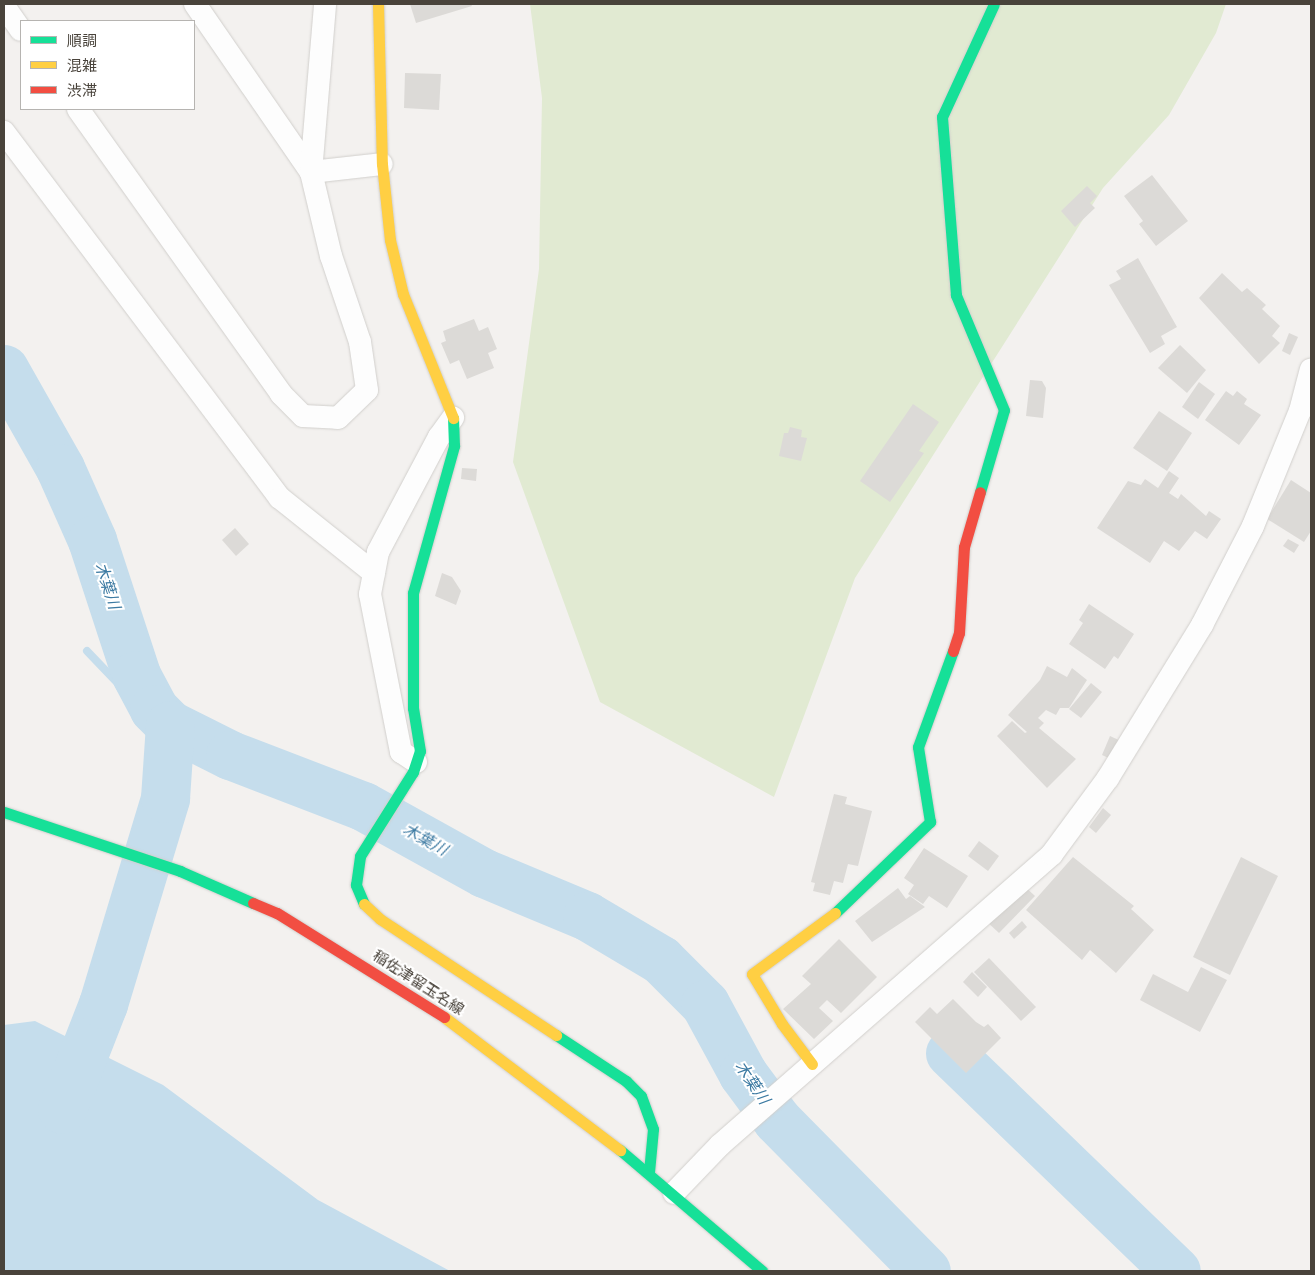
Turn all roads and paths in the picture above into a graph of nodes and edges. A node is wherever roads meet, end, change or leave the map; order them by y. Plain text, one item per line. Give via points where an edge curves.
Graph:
1 (195, 4) edge
2 (325, 4) edge
3 (378, 4) edge
4 (994, 4) edge
5 (4, 6) edge
6 (20, 29) edge
7 (79, 110) edge
8 (4, 132) edge
9 (382, 164) junction
10 (311, 172) junction
11 (1311, 369) edge
12 (1307, 394) edge
13 (453, 418) junction
14 (374, 573) junction
15 (414, 767) junction
16 (4, 812) edge
17 (812, 1064) junction
18 (649, 1172) junction
19 (674, 1192) junction
20 (762, 1271) edge

1 - 10 street
2 - 10 street
3 - 9 street
4 - 17 street via 942,117 956,296 1004,410 964,546 959,633 918,747 930,822 836,913 752,974 782,1024
5 - 6 street
7 - 10 street via 282,394 303,416 338,418 367,390 360,342 331,256
8 - 14 street via 280,498
9 - 10 street
9 - 13 street via 390,240 403,294
11 - 12 street
12 - 17 street via 1253,526 1202,625 1108,778 1052,854
13 - 14 street via 439,436 378,552
13 - 15 street via 454,446 413,593 413,708 420,751
14 - 15 street via 370,594 401,752
15 - 18 street via 360,856 356,885 365,905 380,919 626,1081 641,1096 653,1129
16 - 18 street, 稲佐津留玉名線 via 180,871 277,914 430,1006
17 - 19 street via 720,1145
18 - 19 street, 稲佐津留玉名線
19 - 20 street, 稲佐津留玉名線

